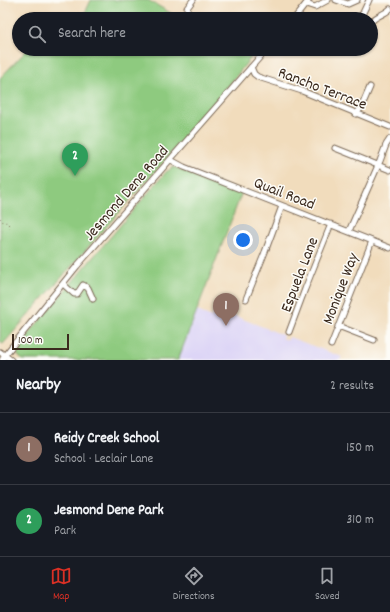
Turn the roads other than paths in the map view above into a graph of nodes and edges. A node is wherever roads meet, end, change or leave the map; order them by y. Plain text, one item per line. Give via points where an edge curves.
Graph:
1 (193, 0) edge
2 (328, 0) edge
3 (336, 0) edge
4 (357, 0) edge
5 (369, 0) edge
6 (308, 2) edge
7 (390, 9) edge
8 (187, 12) edge
9 (300, 12) edge
10 (363, 12) edge
11 (378, 17) edge
12 (260, 56) edge
13 (251, 68) junction
14 (370, 86) dead end
15 (356, 114) junction
16 (390, 127) edge
17 (390, 139) edge
18 (334, 148) dead end
19 (171, 160) junction
20 (378, 165) junction
21 (390, 170) edge
22 (282, 206) junction
23 (331, 224) junction
24 (349, 231) junction
25 (372, 241) junction
26 (390, 248) edge
27 (62, 284) junction
28 (93, 299) dead end
29 (246, 299) dead end
30 (338, 326) junction
31 (289, 332) dead end
32 (374, 340) dead end
33 (331, 345) dead end
34 (2, 356) edge
35 (11, 360) edge

1 - 8 street
2 - 6 street via 315,7
3 - 4 street via 348,4
5 - 10 street
6 - 9 street
7 - 11 street
12 - 13 street, Jesmond Dene Road
13 - 15 street, Rancho Terrace via 258,77 302,91
13 - 19 street, Jesmond Dene Road
14 - 15 street
15 - 16 street, Rancho Terrace
17 - 20 street
18 - 20 street
19 - 22 street, Quail Road
19 - 27 street, Jesmond Dene Road
20 - 21 street
20 - 24 street
22 - 23 street, Quail Road
22 - 29 street
23 - 24 street, Quail Road
23 - 31 street, Espuela Lane
24 - 25 street, Quail Road
25 - 26 street, Quail Road
25 - 30 street, Monique Way
27 - 28 street via 74,294 83,285 88,288
27 - 34 street, Jesmond Dene Road
30 - 32 street
30 - 33 street, Monique Way
34 - 35 street

